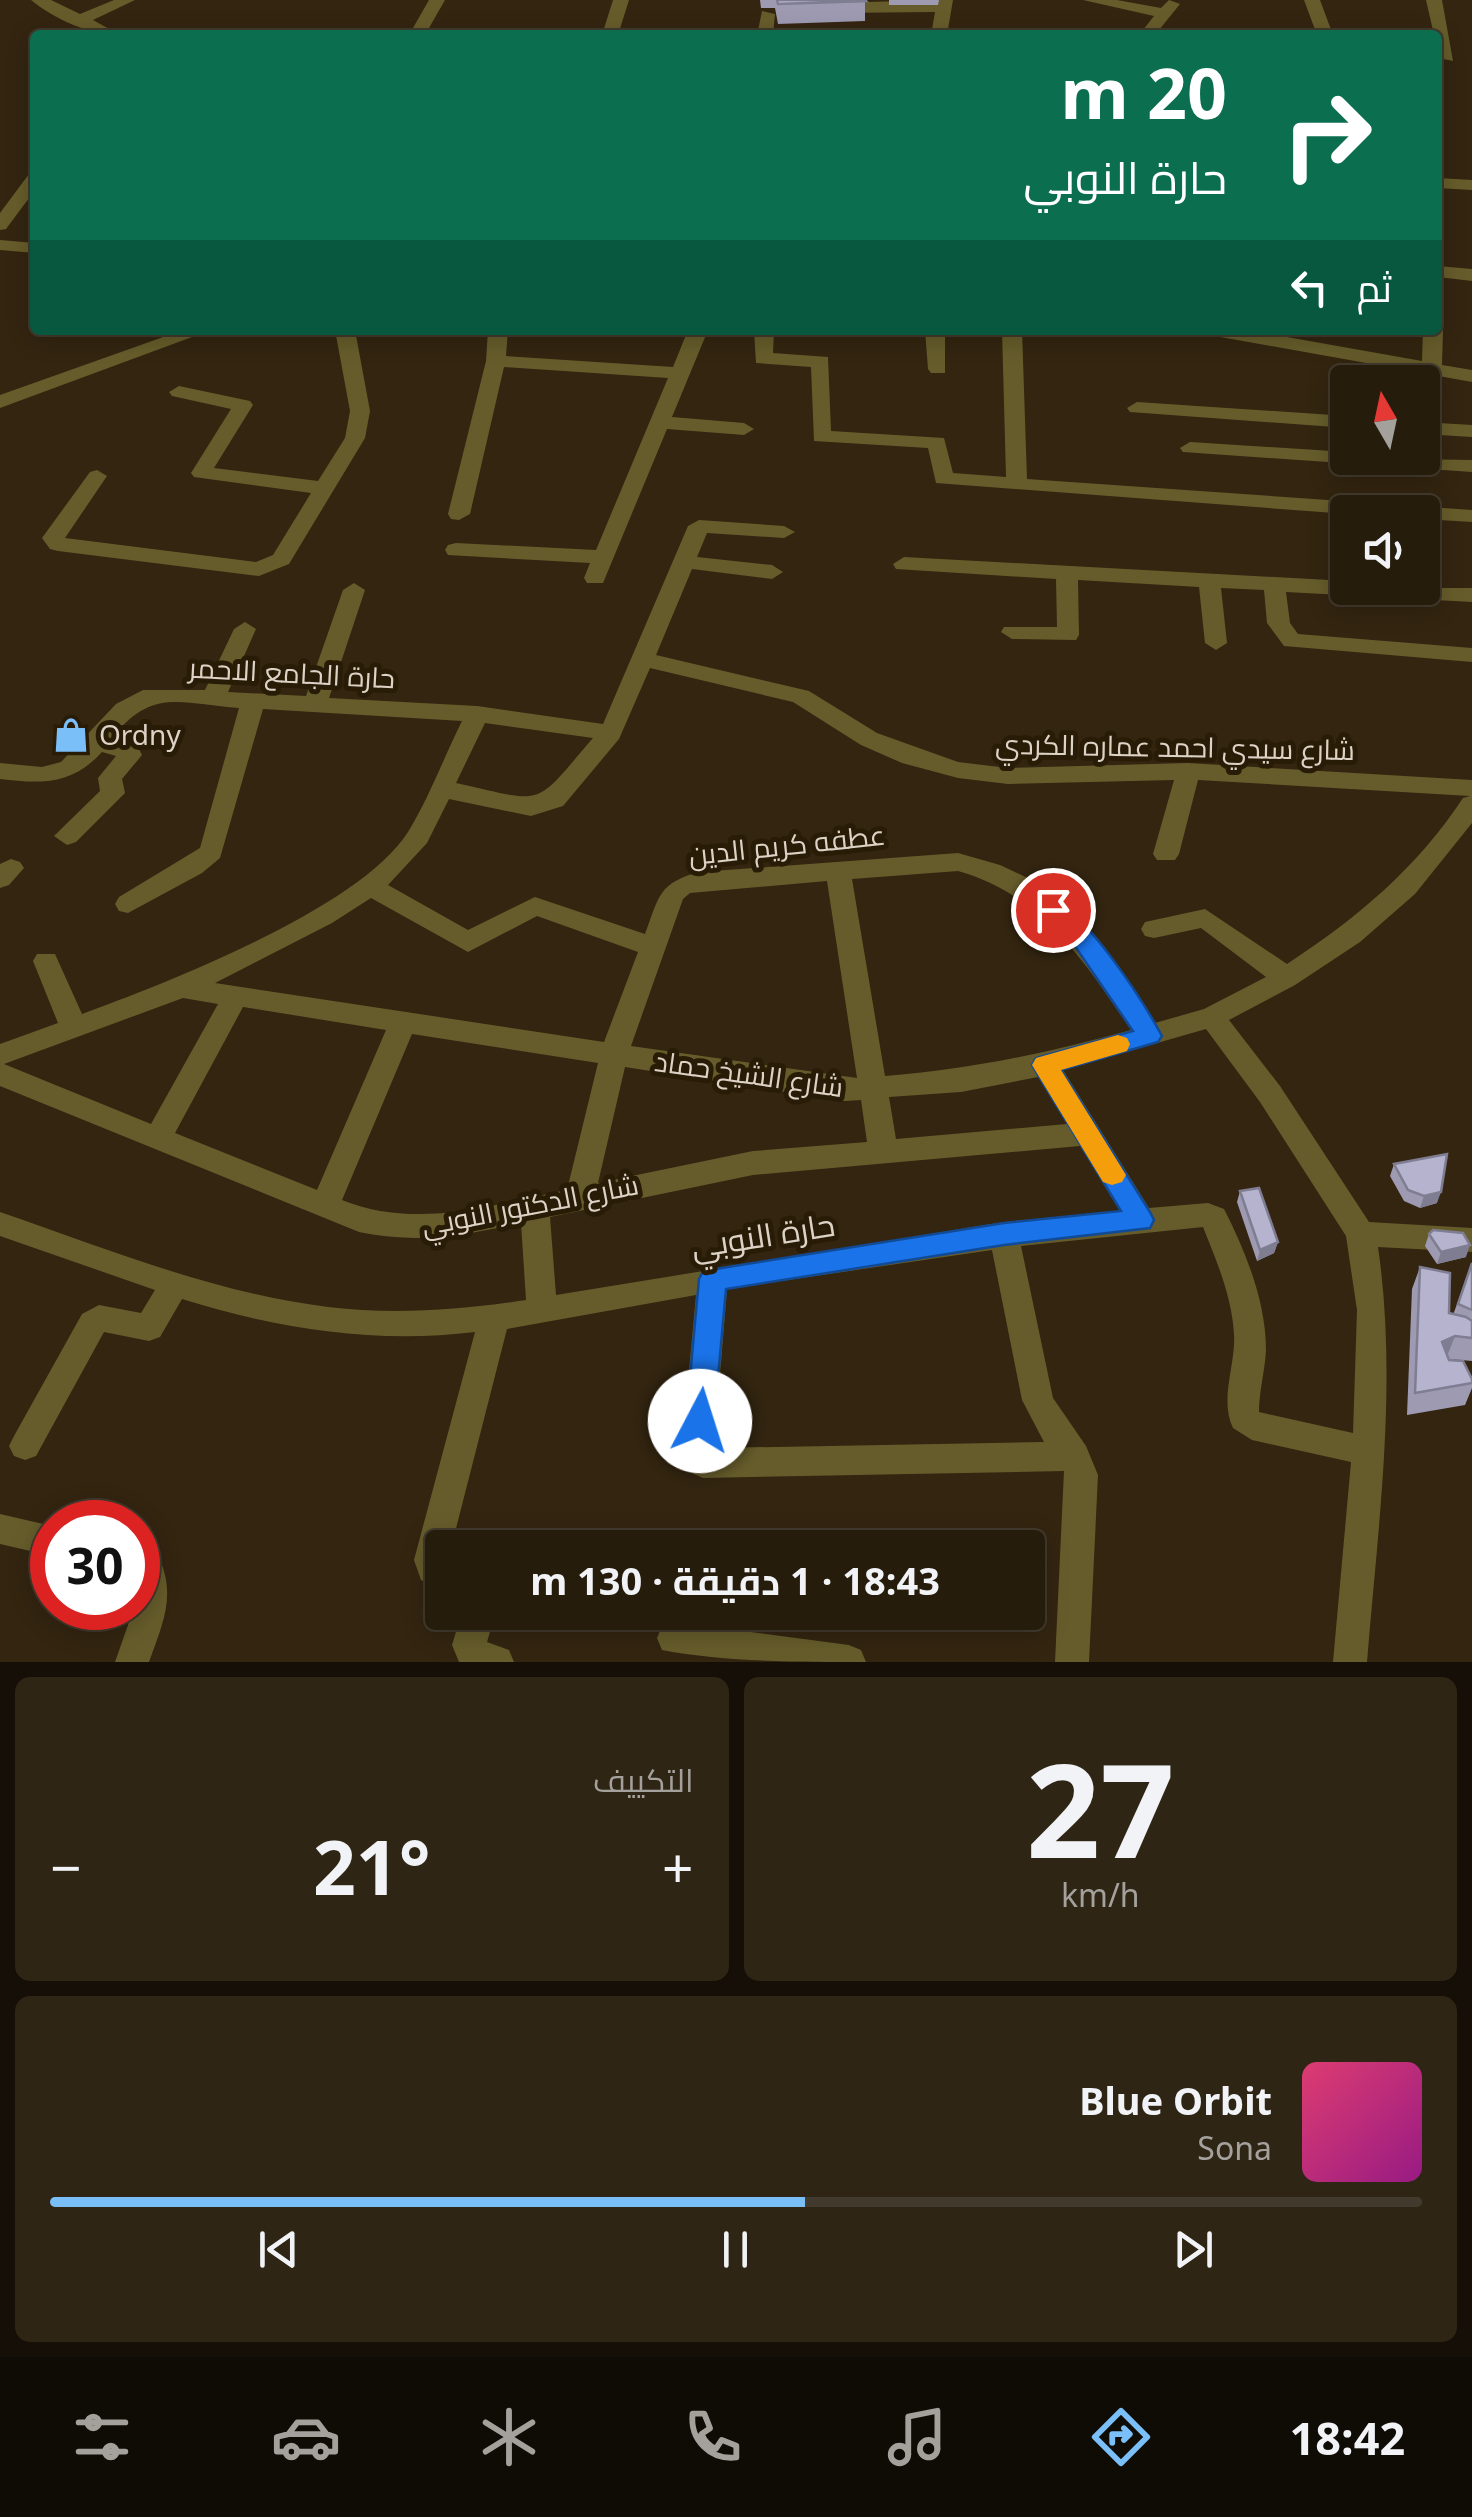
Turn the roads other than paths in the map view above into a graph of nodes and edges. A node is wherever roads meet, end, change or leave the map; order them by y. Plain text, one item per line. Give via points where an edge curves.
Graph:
1 (38, 0) edge
2 (126, 0) edge
3 (437, 0) edge
4 (622, 0) edge
5 (1091, 0) edge
6 (1312, 0) edge
7 (1434, 0) edge
8 (944, 3) edge
9 (1170, 7) edge
10 (825, 8) edge
11 (768, 14) dead end
12 (77, 21) junction
13 (100, 30) edge
14 (419, 30) edge
15 (612, 30) edge
16 (766, 30) edge
17 (941, 30) edge
18 (1151, 30) edge
19 (1323, 30) edge
20 (1441, 30) edge
21 (1442, 33) edge
22 (1448, 58) edge
23 (1442, 183) edge
24 (1472, 184) edge
25 (30, 185) edge
26 (0, 195) edge
27 (22, 196) junction
28 (0, 225) edge
29 (0, 245) edge
30 (30, 248) edge
31 (1442, 272) edge
32 (1472, 275) edge
33 (188, 335) edge
34 (347, 335) edge
35 (498, 335) edge
36 (696, 335) edge
37 (764, 335) edge
38 (935, 335) edge
39 (1012, 335) edge
40 (1242, 335) edge
41 (1433, 335) edge
42 (496, 361) junction
43 (1405, 365) edge
44 (1432, 365) edge
45 (938, 369) dead end
46 (1440, 371) edge
47 (678, 373) junction
48 (1472, 376) edge
49 (180, 392) dead end
50 (2, 406) edge
51 (1136, 408) dead end
52 (1330, 421) edge
53 (658, 422) junction
54 (744, 428) dead end
55 (1440, 429) edge
56 (1472, 431) edge
57 (1190, 448) dead end
58 (1472, 466) edge
59 (97, 476) dead end
60 (1016, 482) junction
61 (326, 488) junction
62 (459, 514) dead end
63 (1472, 516) edge
64 (784, 532) dead end
65 (456, 550) dead end
66 (685, 562) junction
67 (904, 564) dead end
68 (772, 572) dead end
69 (1068, 573) junction
70 (1209, 581) junction
71 (1275, 584) junction
72 (354, 590) dead end
73 (1472, 596) edge
74 (245, 629) dead end
75 (1012, 632) dead end
76 (1216, 643) dead end
77 (1472, 655) edge
78 (643, 658) junction
79 (213, 698) junction
80 (252, 701) junction
81 (314, 704) junction
82 (478, 714) junction
83 (612, 734) junction
84 (96, 742) junction
85 (1188, 771) junction
86 (0, 772) edge
87 (1472, 788) edge
88 (443, 789) junction
89 (1472, 804) edge
90 (67, 836) dead end
91 (1166, 854) dead end
92 (838, 871) junction
93 (370, 886) junction
94 (128, 904) dead end
95 (1154, 930) dead end
96 (653, 947) junction
97 (46, 961) dead end
98 (1286, 978) junction
99 (182, 988) junction
100 (236, 996) junction
101 (1212, 1017) junction
102 (403, 1022) junction
103 (74, 1028) junction
104 (1150, 1036) junction
105 (614, 1054) junction
106 (0, 1055) edge
107 (1045, 1065) junction
108 (0, 1074) edge
109 (874, 1090) junction
110 (1087, 1134) junction
111 (158, 1138) junction
112 (883, 1150) junction
113 (580, 1196) junction
114 (325, 1206) junction
115 (535, 1207) junction
116 (1141, 1220) junction
117 (0, 1224) edge
118 (1004, 1234) junction
119 (1360, 1234) junction
120 (1472, 1240) edge
121 (713, 1279) junction
122 (176, 1282) junction
123 (542, 1310) junction
124 (494, 1319) junction
125 (25, 1446) dead end
126 (1368, 1451) junction
127 (1076, 1456) junction
128 (0, 1529) edge
129 (438, 1530) edge
130 (30, 1535) edge
131 (143, 1630) edge
132 (474, 1630) edge
133 (674, 1638) dead end
134 (132, 1662) edge
135 (497, 1662) edge
136 (849, 1662) edge
137 (1072, 1662) edge
138 (1350, 1662) edge

1 - 12 street
2 - 12 street
3 - 14 street
4 - 15 street
5 - 9 street
6 - 19 street
7 - 20 street
8 - 10 street
8 - 17 street
9 - 18 street
11 - 16 street
12 - 13 street
21 - 22 street
23 - 24 street
25 - 27 street
26 - 27 street
27 - 28 street
29 - 30 street
31 - 32 street
33 - 50 street
34 - 61 street via 359,425
35 - 42 street
36 - 47 street
37 - 60 street via 763,359 821,362 821,438 938,442 943,478
38 - 45 street
39 - 60 street
40 - 43 street
41 - 44 street
42 - 47 street
42 - 62 street
46 - 48 street
47 - 53 street
49 - 61 street via 243,409 201,473
51 - 52 street
53 - 54 street
53 - 65 street via 600,568
55 - 56 street
57 - 58 street
59 - 61 street via 57,530 58,544 259,568 281,558
60 - 63 street
64 - 66 street via 700,526
66 - 68 street
66 - 78 street
67 - 69 street
69 - 70 street
69 - 75 street via 1068,635
70 - 71 street
70 - 76 street
71 - 73 street
71 - 77 street via 1277,624 1292,641
72 - 81 street
74 - 79 street
78 - 83 street
78 - 85 street, شارع سيدي احمد عماره الكردي via 801,696 869,739 958,770 1008,776
79 - 80 street, حارة الجامع الاحمر
79 - 84 street, حارة الجامع الاحمر via 139,697
80 - 81 street, حارة الجامع الاحمر
80 - 94 street via 211,852
81 - 82 street, حارة الجامع الاحمر
82 - 83 street, حارة الجامع الاحمر
82 - 88 street
83 - 88 street via 544,806
84 - 86 street, حارة الجامع الاحمر via 76,765 56,774
84 - 90 street via 130,755 110,778 113,793
85 - 87 street, شارع سيدي احمد عماره الكردي
85 - 91 street
88 - 93 street via 418,837
89 - 98 street, شارع الشيخ حماد via 1406,888
92 - 96 street, عطفه كريم الدين via 680,886
92 - 104 street, عطفه كريم الدين via 958,862 994,870 1078,933
92 - 109 street
93 - 96 street via 468,942 534,906
93 - 99 street
95 - 98 street via 1205,918
96 - 105 street, عطفه كريم الدين
97 - 103 street
98 - 101 street, شارع الشيخ حماد
99 - 100 street, شارع الشيخ حماد
99 - 103 street
100 - 102 street, شارع الشيخ حماد
100 - 111 street
101 - 104 street, شارع الشيخ حماد
101 - 119 street
102 - 105 street, شارع الشيخ حماد
102 - 114 street
103 - 106 street
104 - 107 street, شارع الشيخ حماد
105 - 109 street, شارع الشيخ حماد
105 - 113 street, عطفه كريم الدين
107 - 109 street, شارع الشيخ حماد
107 - 110 street
108 - 111 street, شارع الدكتور النوبي
109 - 112 street
110 - 112 street, شارع الدكتور النوبي
110 - 116 street
111 - 114 street, شارع الدكتور النوبي
112 - 113 street, شارع الدكتور النوبي via 753,1163
113 - 115 street, شارع الدكتور النوبي
114 - 115 street, شارع الدكتور النوبي via 401,1228 444,1227
115 - 123 street
116 - 118 street, حارة النوبي
116 - 126 street, حارة النوبي via 1214,1218 1246,1310 1244,1418 1252,1426
117 - 122 street, حارة النوبي
118 - 121 street, حارة النوبي
118 - 127 street via 1038,1400
119 - 120 street
119 - 126 street via 1372,1310
121 - 123 street, حارة النوبي
121 - 127 street via 697,1457 703,1463
122 - 124 street, حارة النوبي via 312,1318 376,1324
122 - 125 street via 150,1328 99,1318 94,1323
123 - 124 street, حارة النوبي
124 - 129 street
126 - 138 street
127 - 137 street via 1083,1496
128 - 130 street
131 - 134 street
132 - 135 street via 473,1655
133 - 136 street

